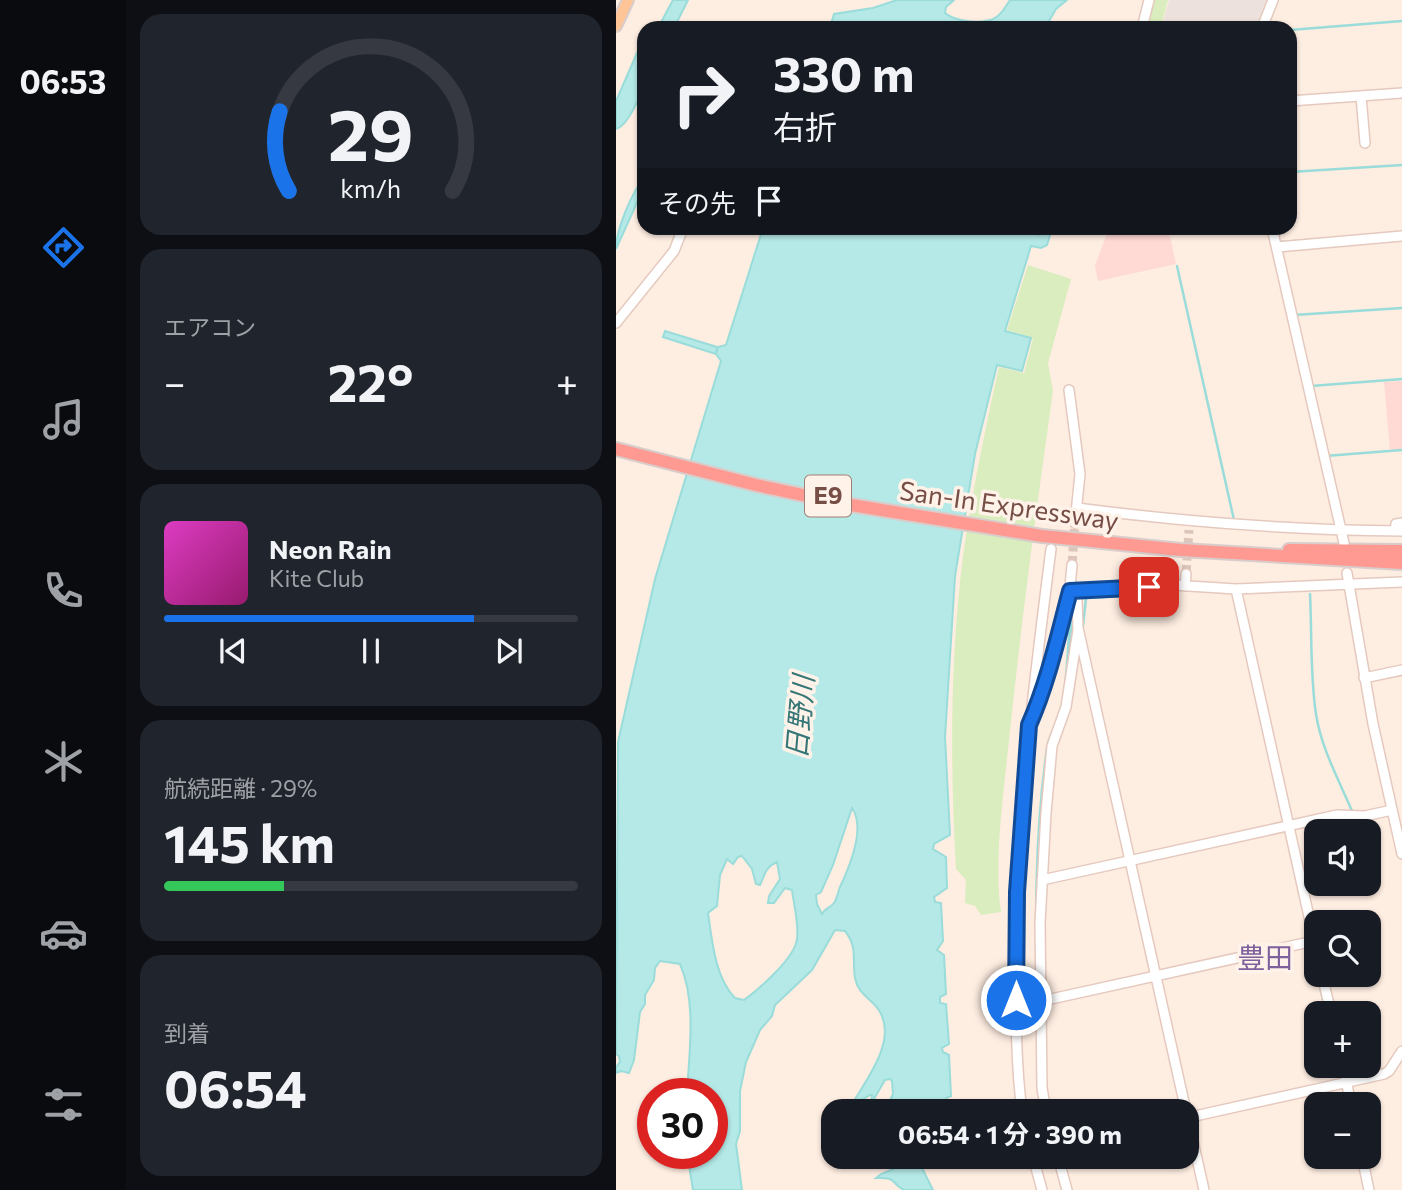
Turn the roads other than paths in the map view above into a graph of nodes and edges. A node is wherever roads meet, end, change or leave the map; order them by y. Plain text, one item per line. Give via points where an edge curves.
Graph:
1 (622, 0) edge
2 (628, 0) edge
3 (1149, 0) edge
4 (1273, 0) edge
5 (623, 12) junction
6 (1144, 21) edge
7 (1265, 21) edge
8 (616, 26) edge
9 (1402, 93) edge
10 (1361, 96) junction
11 (1297, 101) edge
12 (1365, 142) dead end
13 (680, 235) edge
14 (1274, 235) edge
15 (1402, 236) edge
16 (1277, 247) junction
17 (616, 323) edge
18 (1069, 390) dead end
19 (616, 444) edge
20 (616, 449) edge
21 (1077, 508) junction
22 (1075, 523) tunnel mouth
23 (1399, 528) edge
24 (1337, 530) junction
25 (1042, 534) junction
26 (1344, 543) dead end
27 (1051, 549) dead end
28 (1402, 551) edge
29 (1402, 563) edge
30 (1072, 565) tunnel mouth
31 (1347, 573) dead end
32 (1186, 574) tunnel mouth
33 (1402, 582) edge
34 (1185, 586) junction
35 (1349, 586) junction
36 (1236, 589) junction
37 (1070, 591) junction
38 (1078, 628) junction
39 (1402, 670) edge
40 (1364, 678) junction
41 (1029, 725) junction
42 (1389, 810) junction
43 (1288, 825) junction
44 (1401, 848) edge
45 (1130, 860) junction
46 (1042, 880) junction
47 (1307, 910) edge
48 (1304, 947) edge
49 (1156, 976) junction
50 (1041, 1001) junction
51 (1402, 1051) edge
52 (1345, 1078) edge
53 (1346, 1082) junction
54 (1348, 1092) edge
55 (1021, 1099) edge
56 (1044, 1099) edge
57 (1183, 1099) edge
58 (1199, 1113) edge
59 (1036, 1169) edge
60 (1061, 1169) edge
61 (1199, 1169) edge
62 (1365, 1169) edge
63 (1042, 1190) edge
64 (1067, 1190) edge
65 (1203, 1190) edge
66 (1369, 1190) edge

1 - 5 street
2 - 5 main road
3 - 6 street
4 - 7 street
5 - 8 main road
9 - 10 street
10 - 11 street
10 - 12 street
13 - 17 street via 674,251
14 - 16 street
15 - 16 street
16 - 24 street
18 - 21 street via 1080,474
19 - 25 highway, San-In Expressway / E9 via 845,500
20 - 25 highway, San-In Expressway / E9 via 845,504
21 - 22 street
21 - 24 street via 1189,526
23 - 24 street
24 - 26 street
25 - 28 highway, San-In Expressway / E9 via 1288,550
25 - 29 highway, San-In Expressway / E9 via 1194,551
27 - 41 street
30 - 37 street
31 - 35 street
32 - 34 street
33 - 35 street
34 - 36 street
34 - 37 street
35 - 36 street
35 - 40 street
36 - 43 street
37 - 38 street via 1077,599
37 - 41 street
38 - 45 street
38 - 46 street via 1066,707 1052,748
39 - 40 street
40 - 42 street
41 - 55 street via 1016,941
42 - 43 street
42 - 44 street
43 - 45 street
43 - 47 street
45 - 46 street
45 - 49 street
46 - 50 street
48 - 49 street
49 - 50 street
49 - 57 street
50 - 56 street
51 - 53 street via 1387,1073
52 - 53 street
53 - 54 street
53 - 58 street
59 - 63 street
60 - 64 street
61 - 65 street
62 - 66 street

